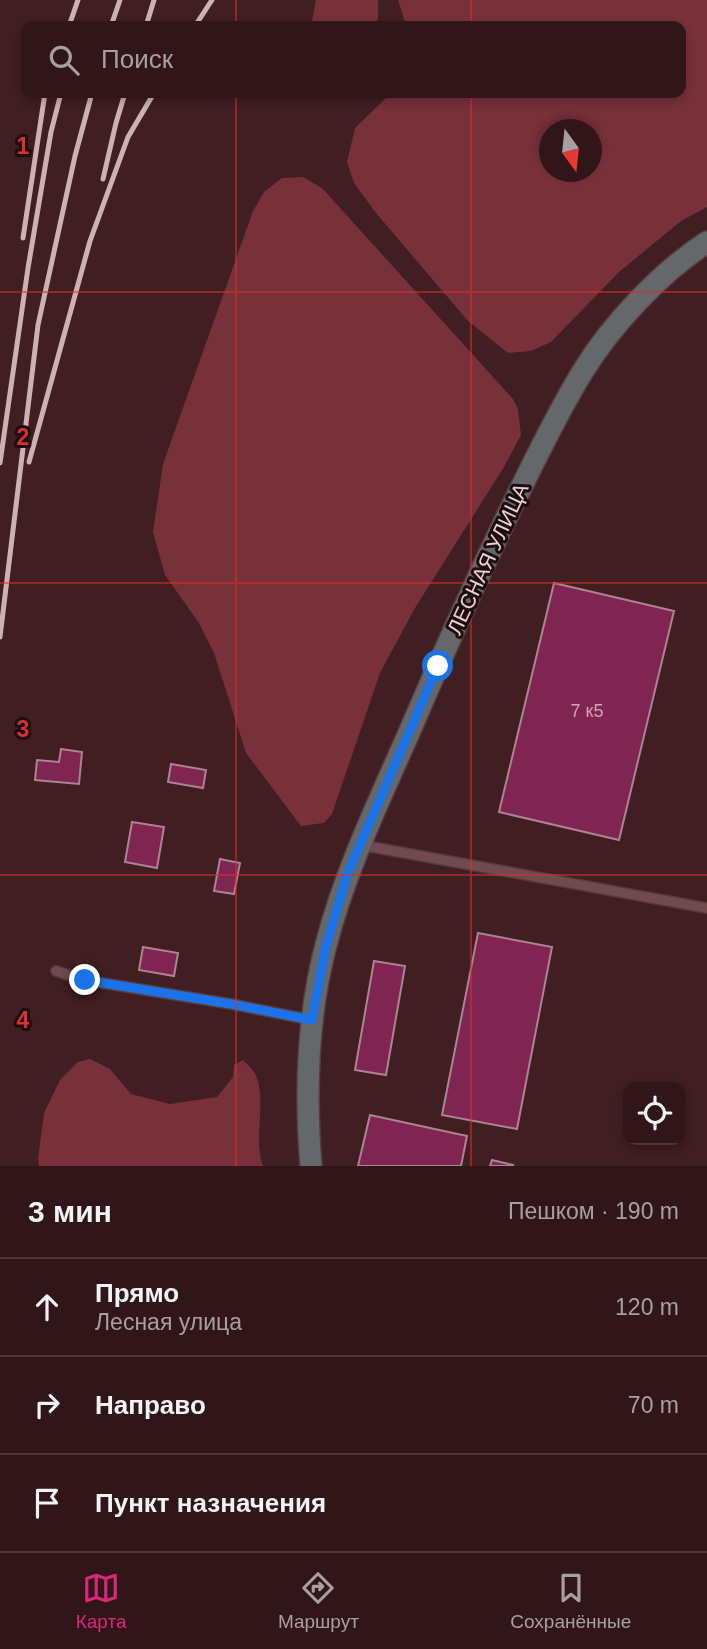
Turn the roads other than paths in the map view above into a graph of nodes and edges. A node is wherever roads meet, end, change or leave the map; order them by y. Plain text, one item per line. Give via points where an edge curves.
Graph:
1 (707, 242) edge
2 (360, 845) junction
3 (707, 908) edge
4 (56, 971) dead end
5 (312, 1020) junction
6 (311, 1166) edge

1 - 2 street, ЛЕСНАЯ УЛИЦА via 621,320 583,370 494,543
2 - 3 lane
2 - 5 street, ЛЕСНАЯ УЛИЦА via 326,946
4 - 5 lane
5 - 6 street, ЛЕСНАЯ УЛИЦА via 307,1080

